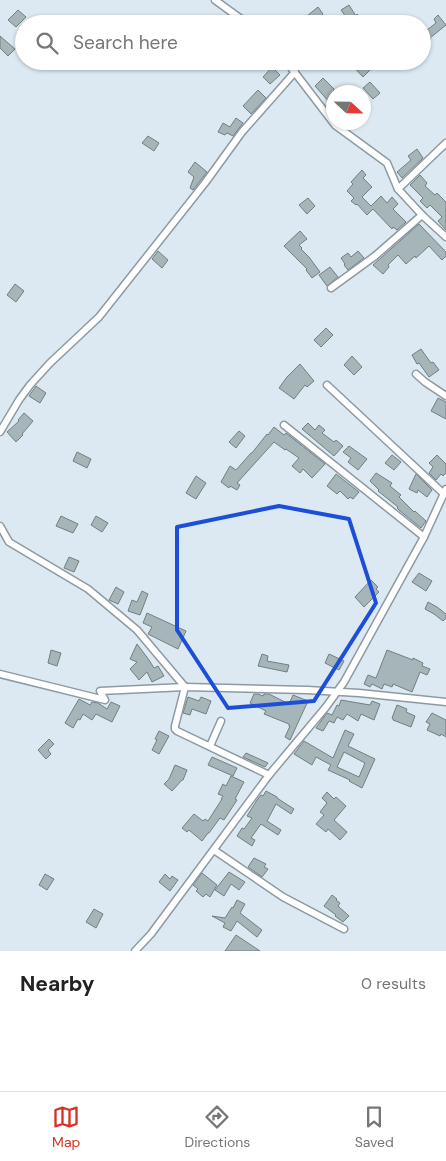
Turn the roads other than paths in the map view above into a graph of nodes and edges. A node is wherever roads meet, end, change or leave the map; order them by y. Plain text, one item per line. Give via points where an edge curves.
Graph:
1 (215, 0) edge
2 (236, 15) edge
3 (295, 72) joint
4 (446, 143) edge
5 (398, 189) junction
6 (422, 215) junction
7 (446, 237) edge
8 (331, 288) dead end
9 (416, 374) dead end
10 (327, 385) dead end
11 (446, 396) edge
12 (284, 425) dead end
13 (0, 432) edge
14 (445, 492) edge
15 (0, 526) edge
16 (424, 537) junction
17 (0, 674) edge
18 (185, 687) junction
19 (337, 692) junction
20 (446, 702) edge
21 (221, 721) dead end
22 (210, 746) junction
23 (269, 775) junction
24 (214, 850) junction
25 (344, 929) dead end
26 (135, 951) edge

1 - 2 street
3 - 5 street via 335,125 387,163
3 - 13 street via 242,132 99,317 30,385
4 - 5 street
5 - 6 street
6 - 7 street
6 - 8 street via 375,256
9 - 11 street
10 - 14 street
12 - 16 street
14 - 16 street
15 - 18 street via 9,542 88,589 137,630
16 - 19 street
17 - 18 street via 105,700 100,691
18 - 19 street
18 - 22 street via 175,728
19 - 20 street
19 - 23 street
21 - 22 street
22 - 23 street
23 - 24 street
24 - 25 street via 283,897
24 - 26 street

